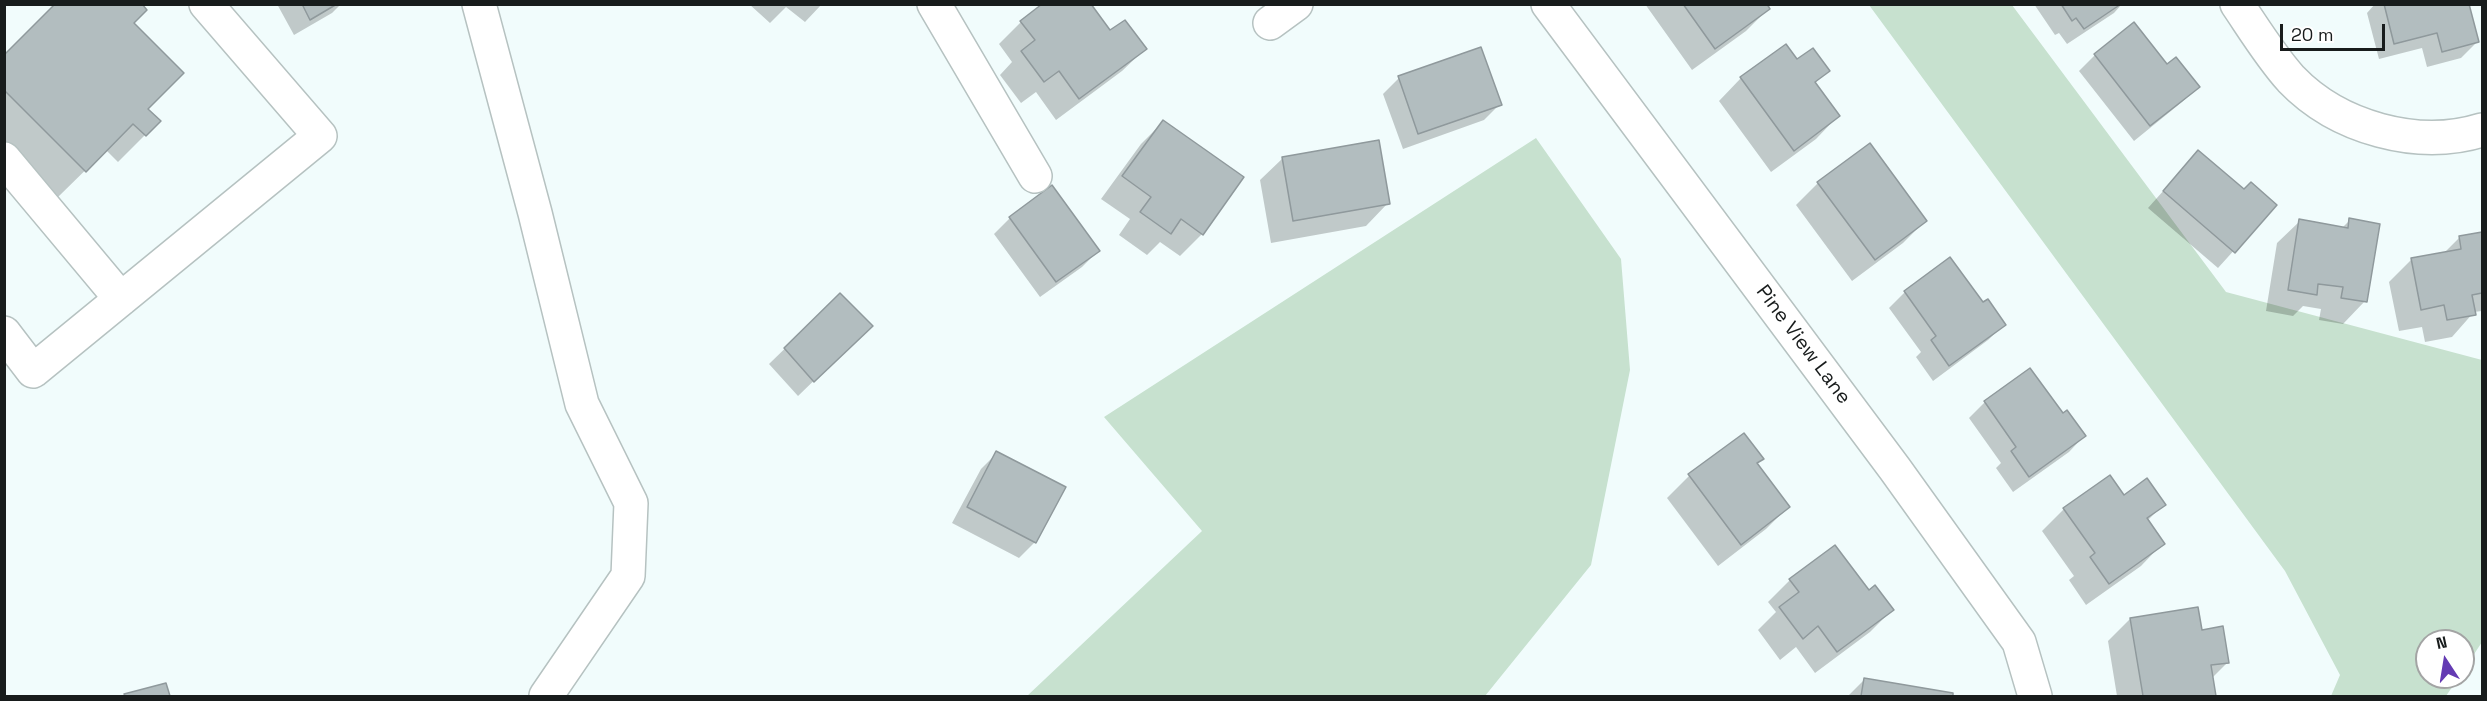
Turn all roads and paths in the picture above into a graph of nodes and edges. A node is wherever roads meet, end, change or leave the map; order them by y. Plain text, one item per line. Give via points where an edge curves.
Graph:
1 (206, 4) edge
2 (479, 4) edge
3 (934, 4) edge
4 (1548, 4) edge
5 (2237, 4) edge
6 (2482, 130) edge
7 (4, 159) edge
8 (1035, 176) dead end
9 (121, 299) junction
10 (4, 333) edge
11 (546, 696) edge
12 (2035, 696) edge

1 - 9 street via 320,136
2 - 11 street via 536,213 582,404 631,503 628,576
3 - 8 street
4 - 12 street, Pine View Lane via 2019,642
5 - 6 street via 2291,79 2337,115 2422,138
7 - 9 street
9 - 10 street via 33,371

